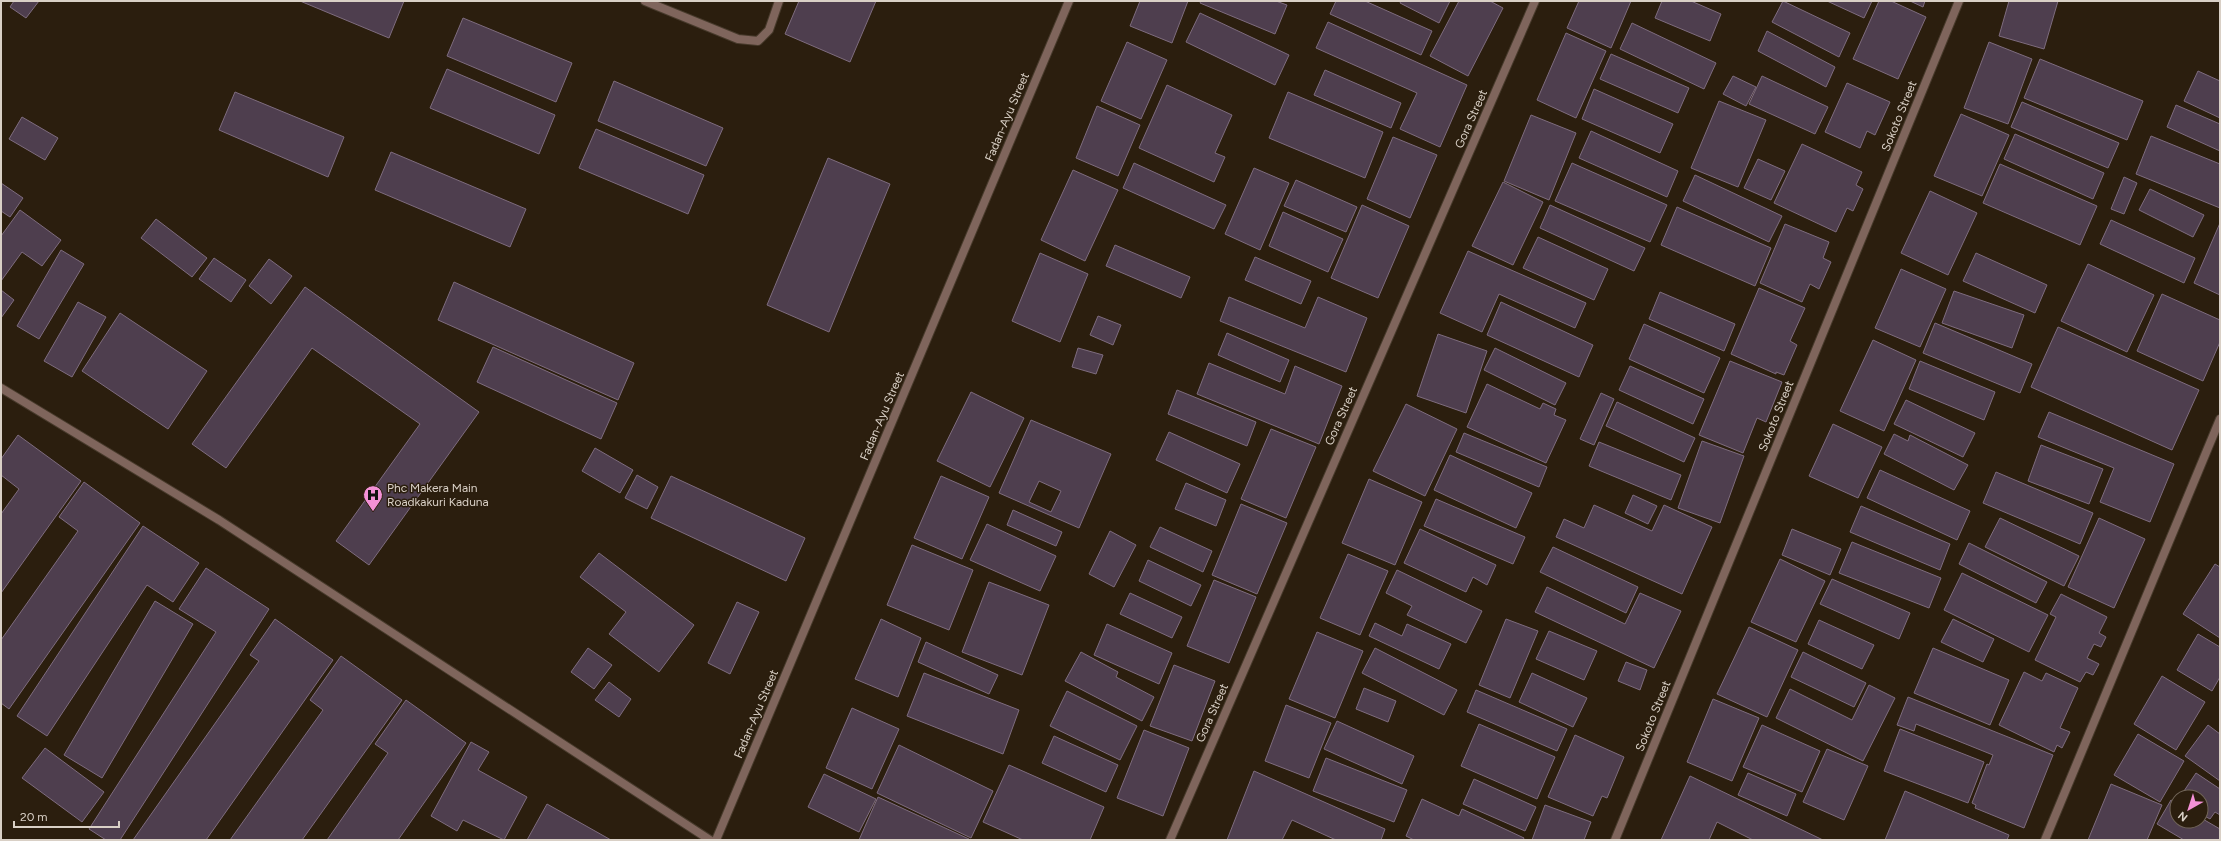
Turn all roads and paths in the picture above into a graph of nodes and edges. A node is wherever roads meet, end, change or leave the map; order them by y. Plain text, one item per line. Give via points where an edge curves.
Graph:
1 (645, 1) edge
2 (779, 1) edge
3 (1069, 1) edge
4 (1535, 1) edge
5 (1959, 1) edge
6 (1, 388) edge
7 (2220, 419) edge
8 (710, 840) edge
9 (716, 840) edge
10 (1170, 840) edge
11 (1615, 840) edge
12 (2046, 840) edge

1 - 2 street via 738,39 758,41 769,30
3 - 9 street, Fadan-Ayu Street
4 - 10 street, Gora Street
5 - 11 street, Sokoto Street
6 - 8 street via 219,520
7 - 12 street

